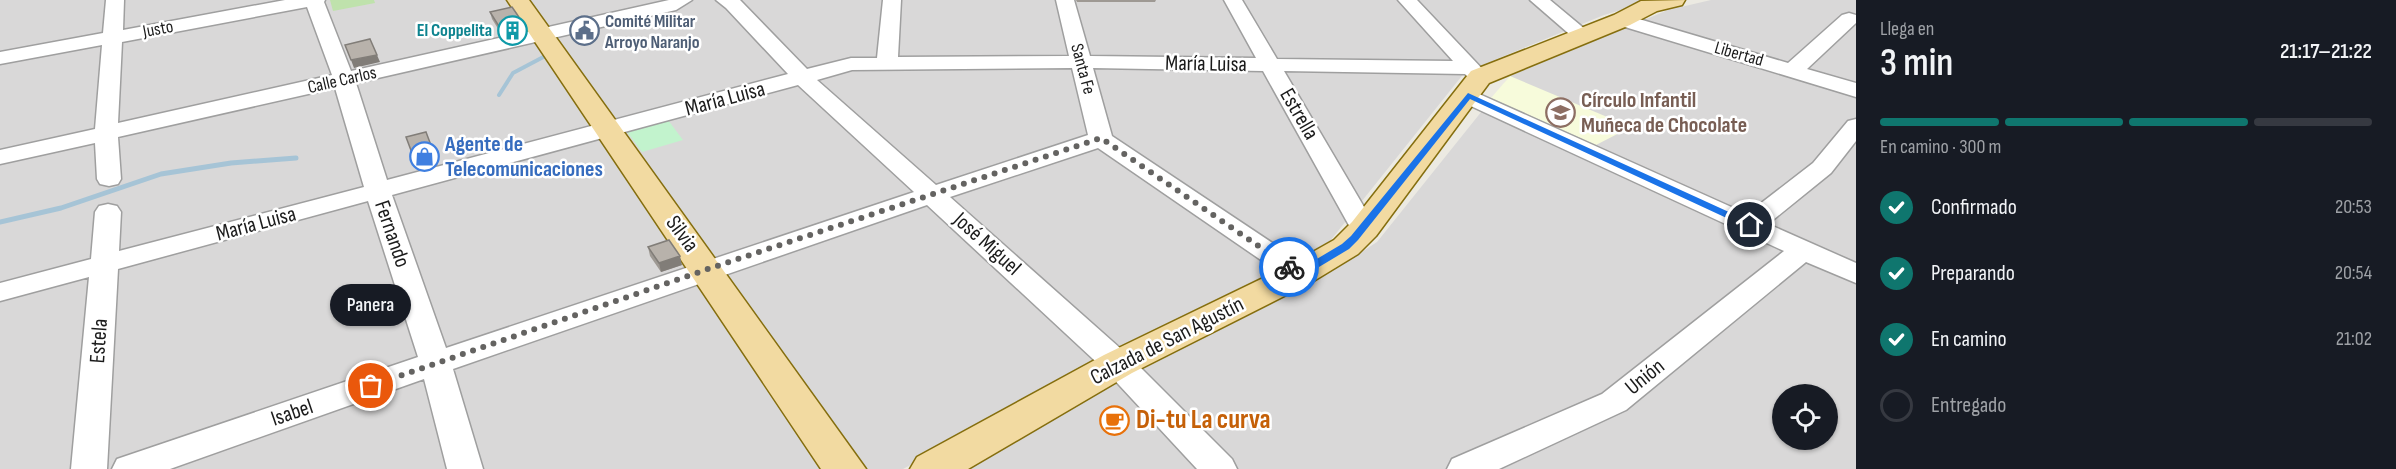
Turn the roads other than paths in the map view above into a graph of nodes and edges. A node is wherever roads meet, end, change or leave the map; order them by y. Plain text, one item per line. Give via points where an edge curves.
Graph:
1 (115, 0) edge
2 (315, 0) edge
3 (518, 0) edge
4 (683, 0) edge
5 (725, 0) edge
6 (892, 0) edge
7 (1065, 0) edge
8 (1233, 0) edge
9 (1407, 0) edge
10 (1539, 0) edge
11 (1674, 0) edge
12 (1645, 3) edge
13 (1849, 19) dead end
14 (1622, 20) junction
15 (543, 34) junction
16 (1582, 35) junction
17 (113, 38) junction
18 (0, 58) edge
19 (887, 62) junction
20 (1080, 62) junction
21 (1270, 65) junction
22 (1793, 70) junction
23 (802, 77) junction
24 (344, 80) junction
25 (1473, 80) junction
26 (1856, 90) edge
27 (1856, 126) edge
28 (607, 131) junction
29 (105, 135) junction
30 (1101, 138) junction
31 (0, 157) edge
32 (109, 179) dead end
33 (378, 192) junction
34 (932, 194) junction
35 (108, 212) dead end
36 (1750, 225) junction
37 (1364, 229) junction
38 (1803, 250) junction
39 (105, 264) junction
40 (708, 269) junction
41 (1300, 274) junction
42 (1856, 274) edge
43 (0, 292) edge
44 (436, 363) junction
45 (1118, 364) junction
46 (88, 469) edge
47 (130, 469) edge
48 (465, 469) edge
49 (844, 469) edge
50 (932, 469) edge
51 (1219, 469) edge
52 (1465, 469) edge

1 - 17 street
2 - 17 street, Justo
2 - 24 street, Fernando
3 - 15 main road, Silvia
4 - 15 street, Calle Carlos
5 - 23 street, José Miguel
6 - 19 street
7 - 20 street, Santa Fe
8 - 21 street, Estrella
9 - 25 street
10 - 16 street
11 - 12 main road, Calzada de San Agustín
12 - 14 main road, Calzada de San Agustín
13 - 22 street
14 - 16 main road, Calzada de San Agustín
14 - 22 street, Libertad
15 - 24 street, Calle Carlos
15 - 28 main road, Silvia
16 - 25 main road, Calzada de San Agustín
17 - 18 street, Justo
17 - 29 street
19 - 20 street, María Luisa
19 - 23 street, María Luisa via 851,64
20 - 21 street, María Luisa
20 - 30 street, Santa Fe
21 - 25 street, María Luisa
21 - 37 street, Estrella
22 - 26 street, Libertad
23 - 28 street, María Luisa
23 - 34 street, José Miguel
24 - 29 street, Calle Carlos
24 - 33 street, Fernando
25 - 36 street
25 - 37 main road, Calzada de San Agustín
27 - 36 street via 1822,168
28 - 33 street, María Luisa
28 - 40 main road, Silvia
29 - 31 street, Calle Carlos
29 - 32 street
30 - 34 street, Isabel
30 - 41 street
33 - 39 street, María Luisa
33 - 44 street, Fernando
34 - 40 street, Isabel
34 - 45 street, José Miguel
35 - 39 street, Estela
36 - 38 street
37 - 41 main road, Calzada de San Agustín via 1346,246
38 - 42 street
38 - 52 street, Unión via 1614,402
39 - 43 street, María Luisa
39 - 46 street, Estela
40 - 44 street, Isabel
40 - 49 main road, Silvia
41 - 45 main road, Calzada de San Agustín
44 - 47 street, Isabel
44 - 48 street, Fernando
45 - 50 main road, Calzada de San Agustín
45 - 51 street, José Miguel

